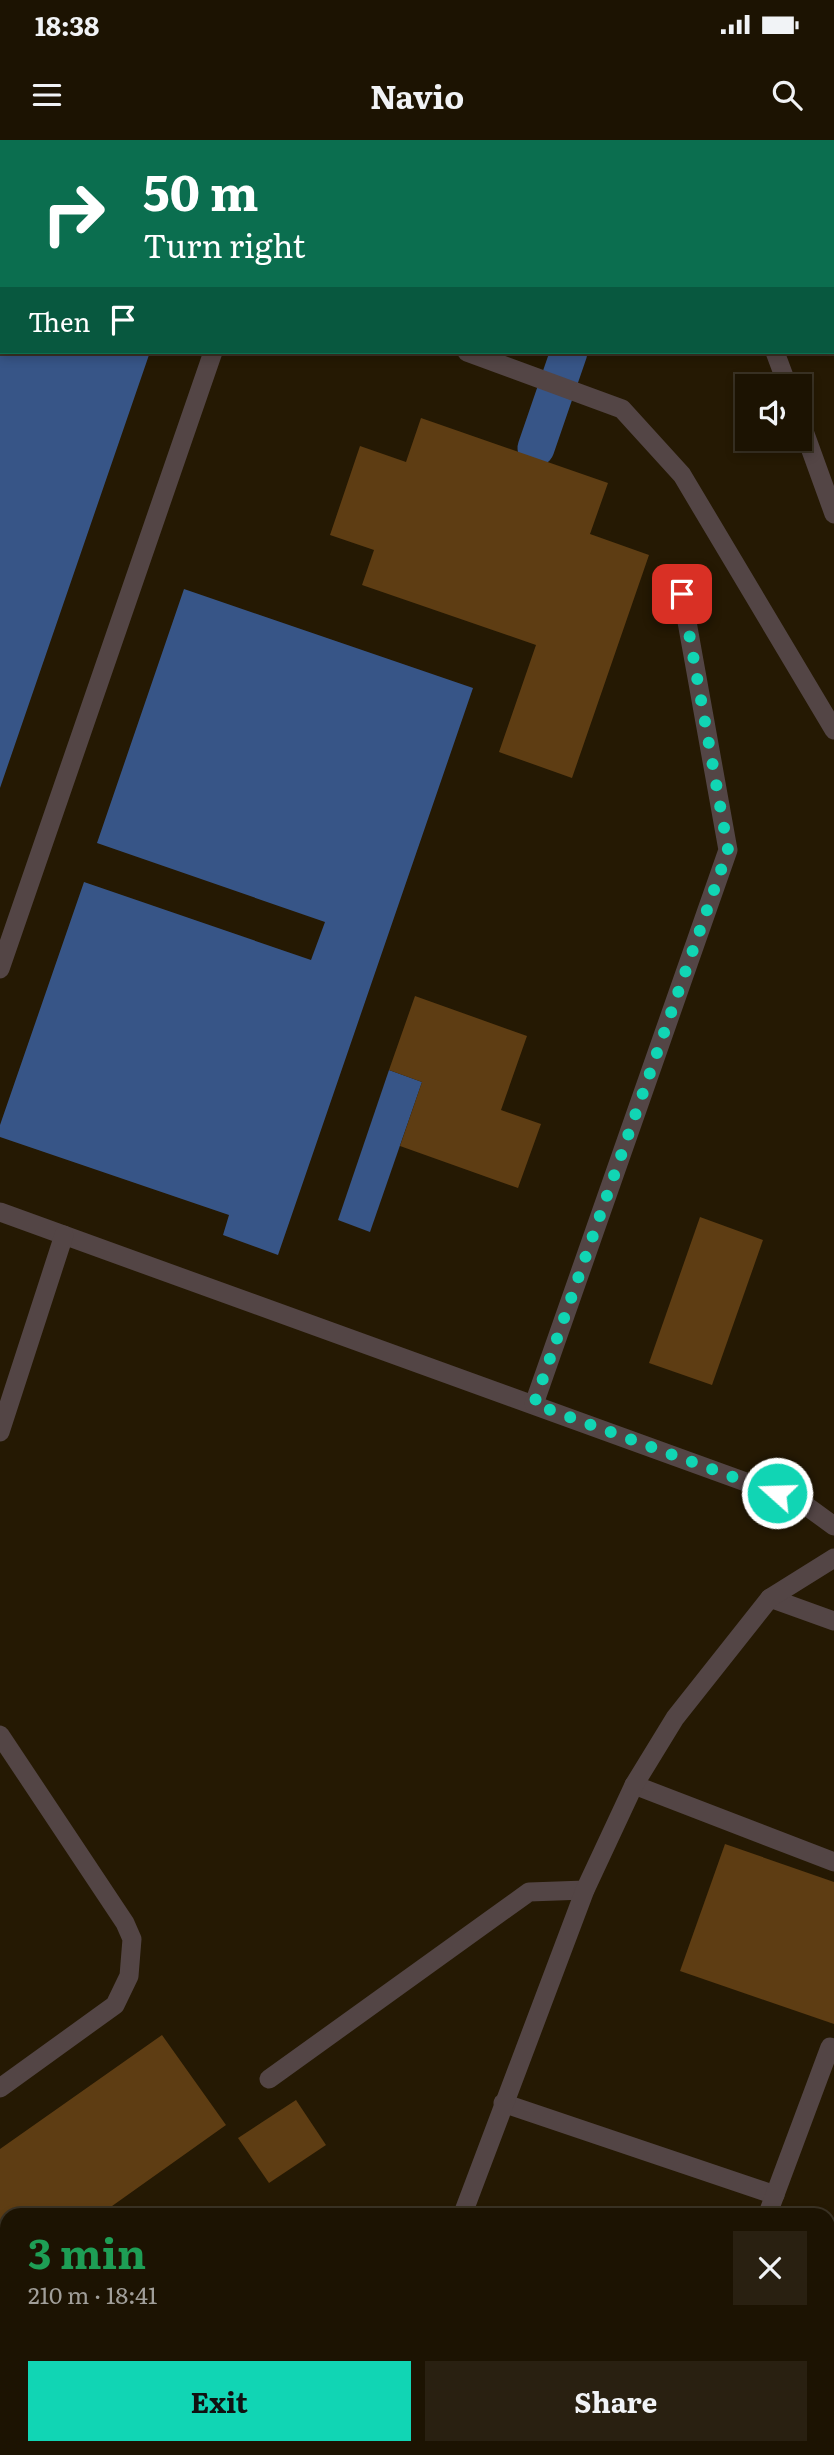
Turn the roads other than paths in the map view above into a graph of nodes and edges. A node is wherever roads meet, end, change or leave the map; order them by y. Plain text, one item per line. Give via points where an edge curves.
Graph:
1 (212, 354) edge
2 (472, 354) edge
3 (776, 354) edge
4 (783, 374) edge
5 (811, 451) edge
6 (834, 514) edge
7 (682, 594) dead end
8 (834, 730) edge
9 (0, 969) edge
10 (0, 1212) edge
11 (64, 1236) junction
12 (534, 1404) junction
13 (0, 1432) edge
14 (834, 1525) edge
15 (834, 1558) edge
16 (770, 1598) junction
17 (834, 1621) edge
18 (0, 1735) edge
19 (634, 1785) junction
20 (834, 1862) edge
21 (585, 1890) junction
22 (834, 2049) edge
23 (269, 2080) dead end
24 (0, 2088) edge
25 (503, 2103) junction
26 (775, 2195) junction
27 (466, 2208) edge
28 (770, 2208) edge

1 - 9 lane
2 - 8 lane via 622,408 682,475
3 - 4 lane
5 - 6 lane
7 - 12 lane via 728,850
10 - 11 lane
11 - 12 lane
11 - 13 lane
12 - 14 lane via 801,1502
15 - 16 lane
16 - 17 lane
16 - 19 lane via 675,1718
18 - 24 lane via 132,1939 129,1976 115,2005
19 - 20 lane
19 - 21 lane
21 - 23 lane via 529,1892
21 - 25 lane
22 - 26 lane via 830,2047
25 - 26 lane
25 - 27 lane
26 - 28 lane

